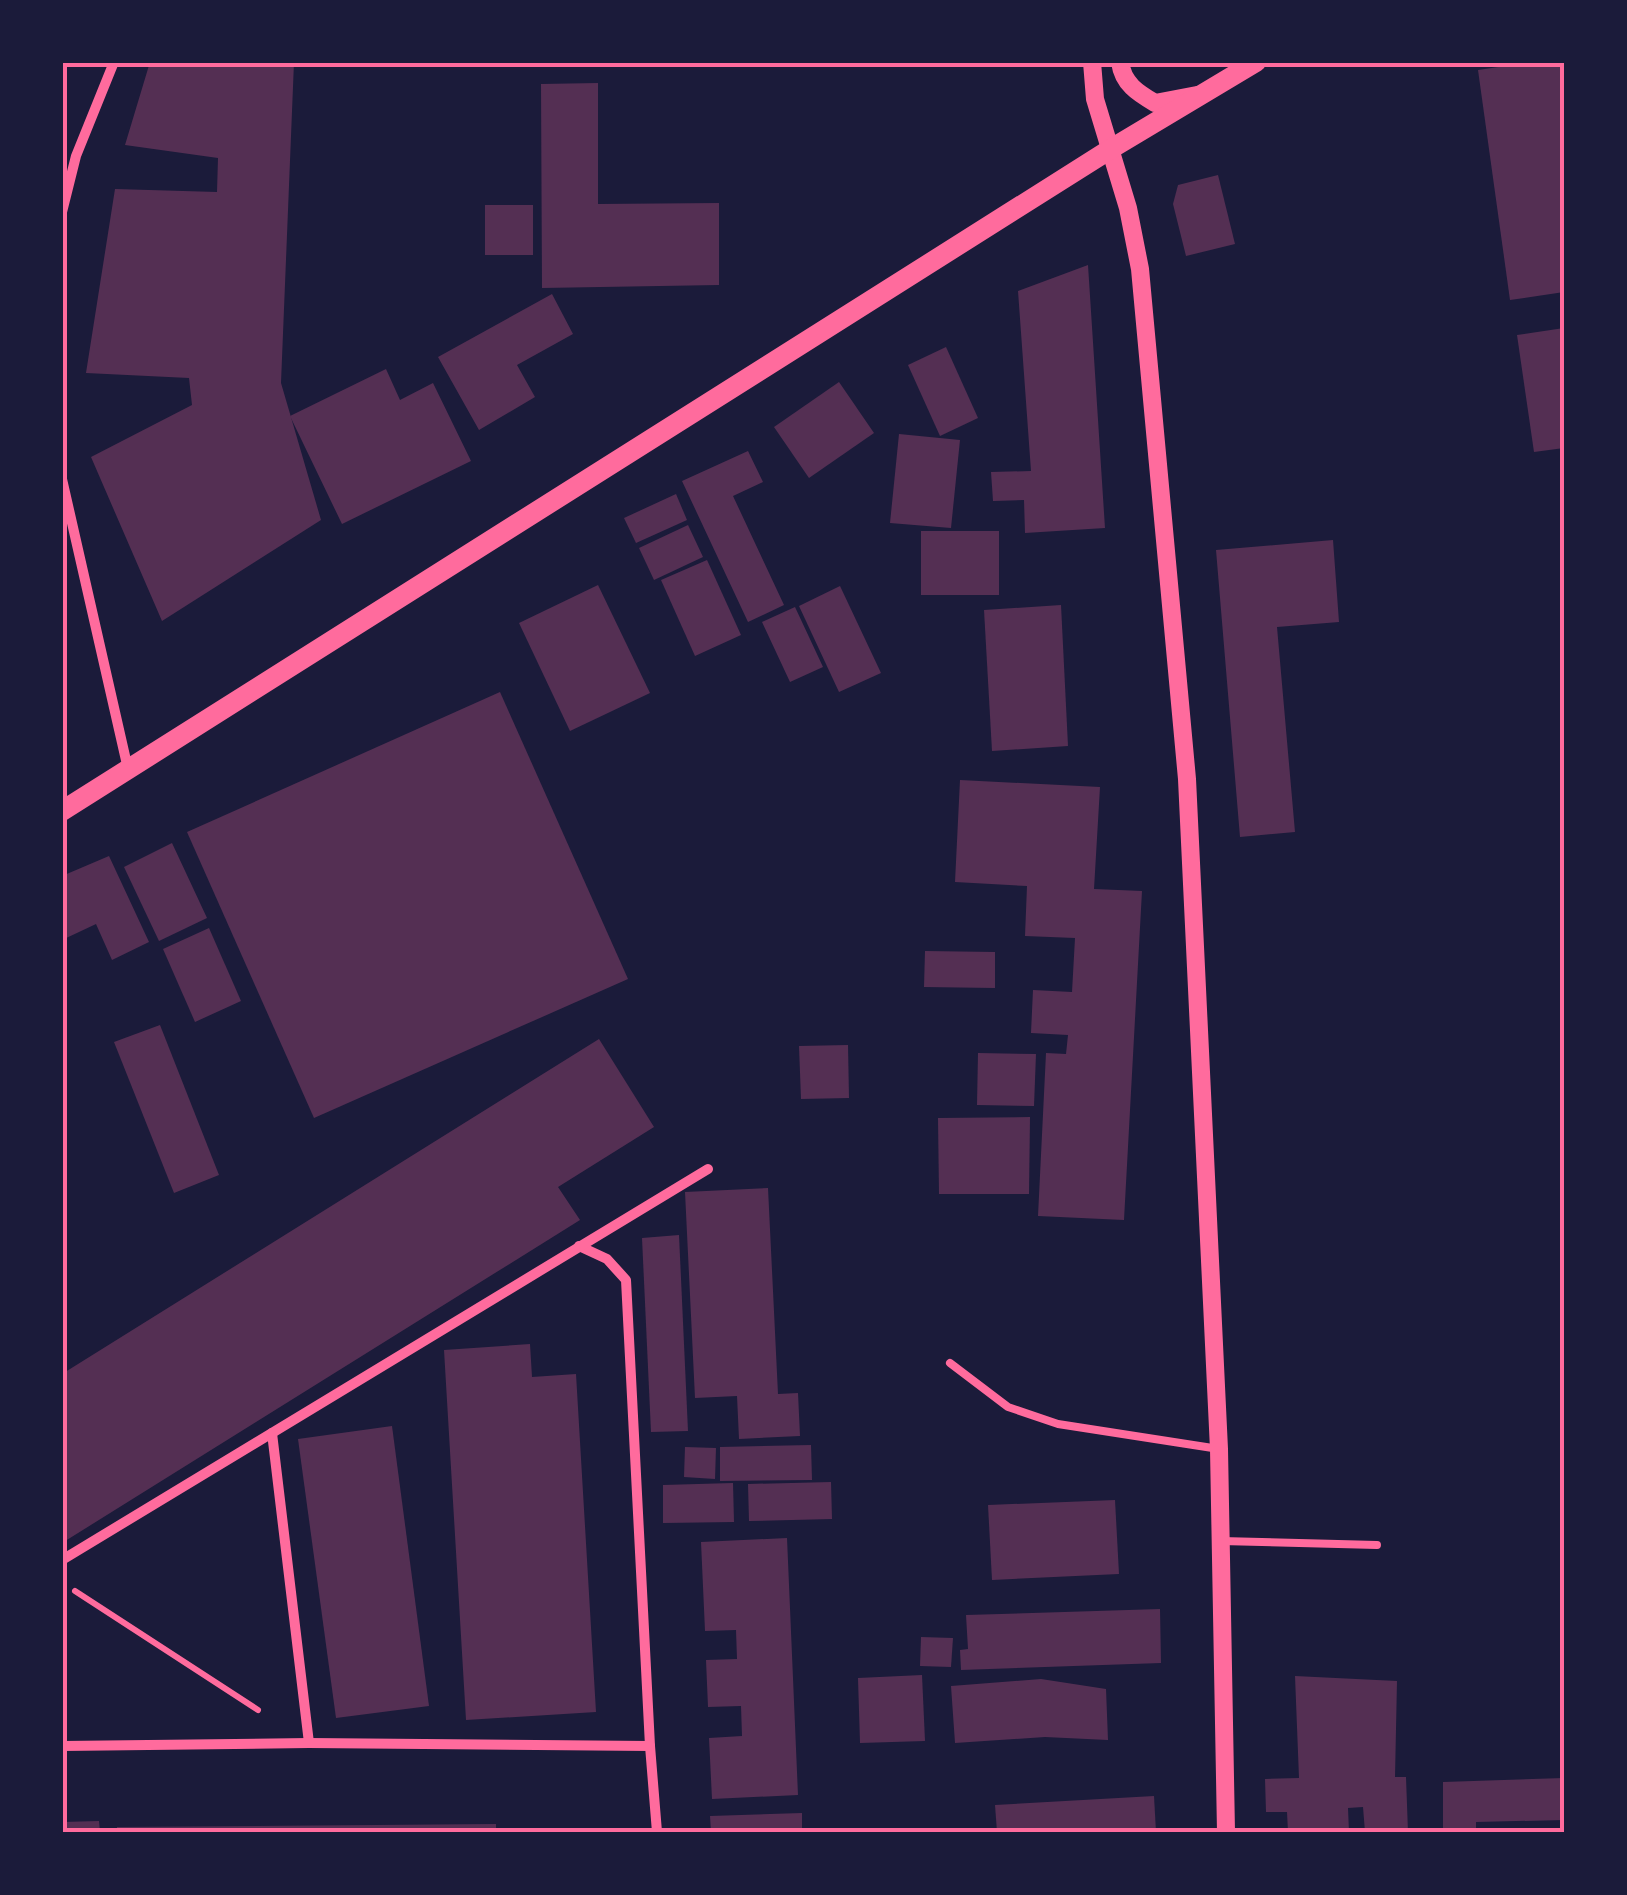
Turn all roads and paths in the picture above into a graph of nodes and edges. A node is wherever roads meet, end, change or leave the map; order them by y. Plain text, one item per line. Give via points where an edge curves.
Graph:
1 (114, 62) edge
2 (1092, 62) edge
3 (1120, 62) edge
4 (1256, 62) edge
5 (1206, 93) junction
6 (1109, 150) junction
7 (76, 156) junction
8 (62, 167) edge
9 (62, 212) edge
10 (62, 479) edge
11 (128, 770) junction
12 (62, 811) edge
13 (708, 1169) dead end
14 (579, 1246) junction
15 (950, 1363) dead end
16 (272, 1433) junction
17 (1220, 1449) junction
18 (1221, 1541) junction
19 (1377, 1545) dead end
20 (62, 1560) edge
21 (62, 1583) edge
22 (309, 1743) junction
23 (62, 1746) edge
24 (650, 1746) junction
25 (658, 1832) edge
26 (1226, 1832) edge

1 - 7 street
2 - 6 street
3 - 5 street via 1133,90 1155,103
4 - 5 main road
5 - 6 main road
6 - 11 main road
6 - 17 street via 1140,269 1185,760
7 - 8 street
7 - 9 street
10 - 11 street
11 - 12 main road
13 - 14 street
14 - 16 street
14 - 24 street via 608,1259 626,1280
15 - 17 lane via 1008,1407 1058,1424
16 - 20 street
16 - 22 street
17 - 18 street
18 - 19 lane
18 - 26 street
21 - 22 path
22 - 23 street
22 - 24 street
24 - 25 street

